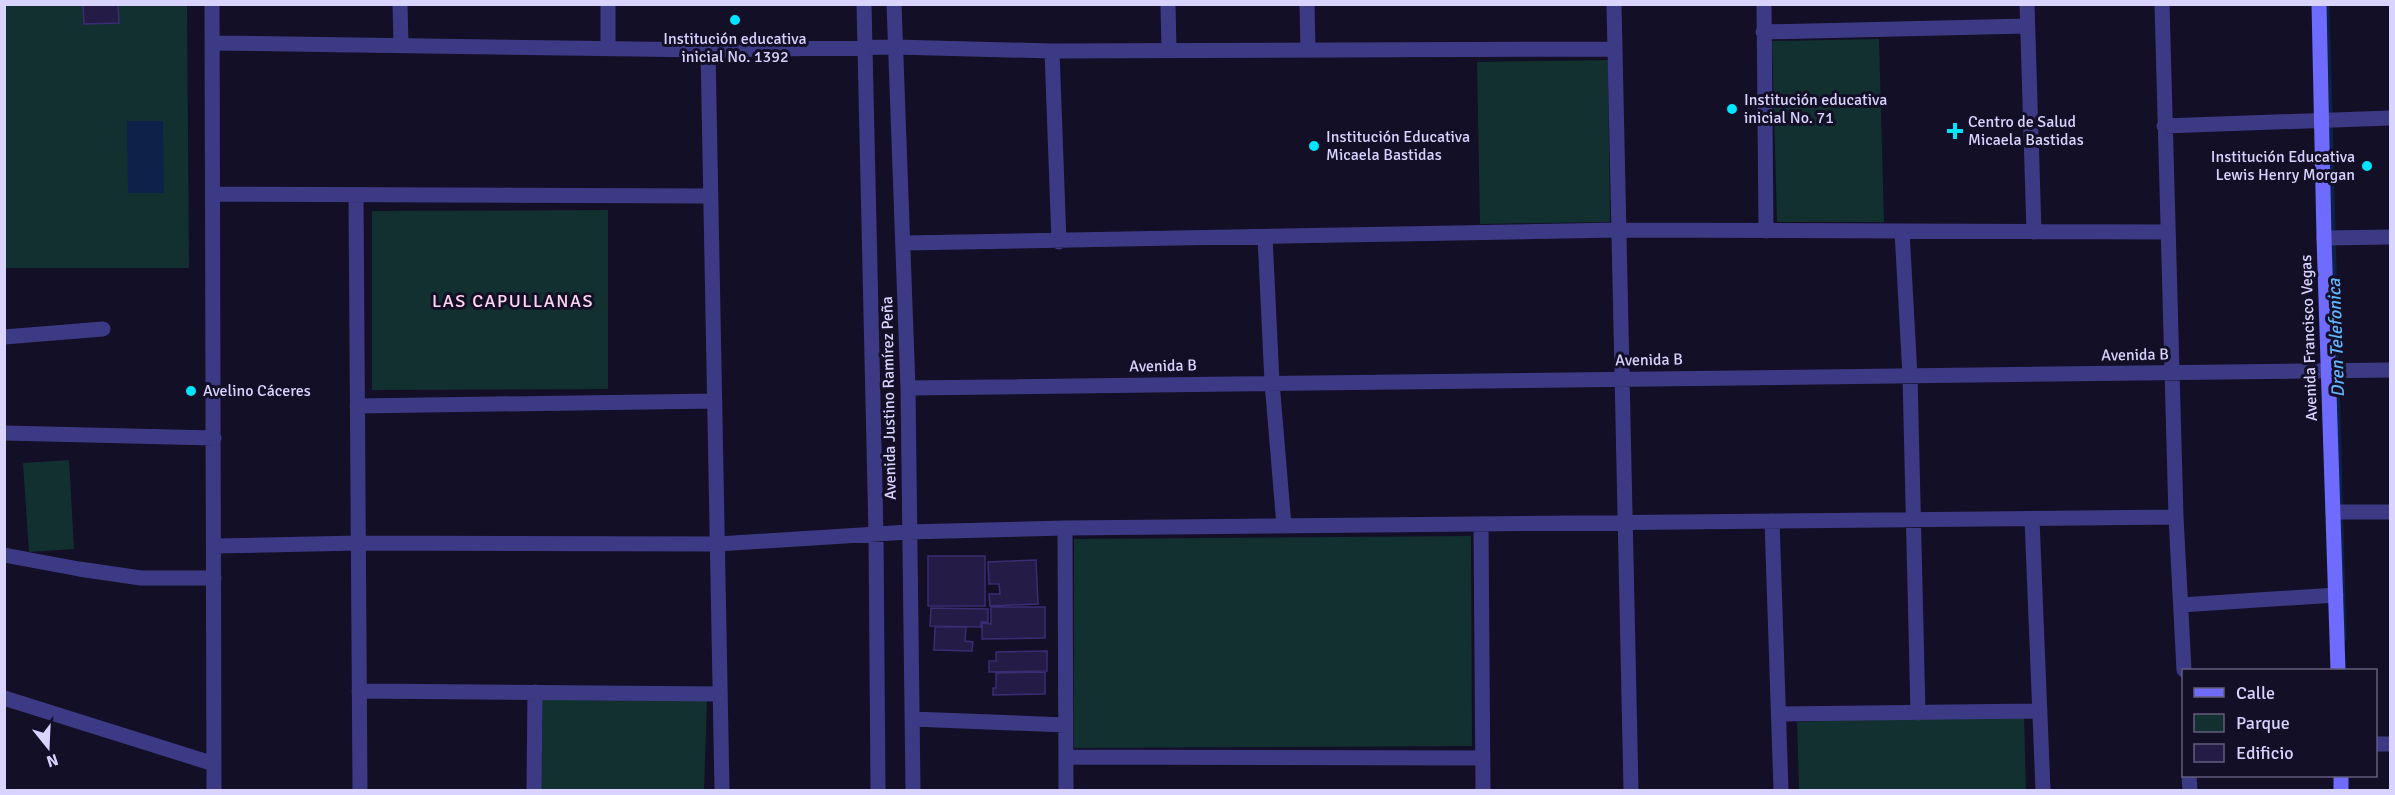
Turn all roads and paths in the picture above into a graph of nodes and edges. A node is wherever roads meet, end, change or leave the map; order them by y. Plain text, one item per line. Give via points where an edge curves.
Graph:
1 (212, 4) edge
2 (400, 4) edge
3 (608, 4) edge
4 (864, 4) edge
5 (894, 4) edge
6 (1168, 4) edge
7 (1307, 4) edge
8 (1614, 4) edge
9 (1764, 4) edge
10 (2027, 4) edge
11 (2162, 4) edge
12 (2319, 4) edge
13 (2027, 26) junction
14 (1763, 32) junction
15 (213, 43) junction
16 (400, 45) junction
17 (895, 47) junction
18 (865, 48) junction
19 (608, 49) junction
20 (1615, 49) junction
21 (708, 50) junction
22 (1308, 50) junction
23 (1052, 51) junction
24 (1169, 51) junction
25 (2391, 118) edge
26 (2321, 120) junction
27 (2164, 126) junction
28 (213, 194) junction
29 (356, 195) junction
30 (711, 196) junction
31 (1618, 230) junction
32 (1766, 231) junction
33 (1902, 231) junction
34 (2034, 232) junction
35 (2167, 232) junction
36 (1265, 237) junction
37 (2391, 237) edge
38 (2324, 238) junction
39 (1059, 242) junction
40 (904, 243) junction
41 (103, 329) dead end
42 (4, 337) edge
43 (2391, 370) edge
44 (2329, 372) junction
45 (2173, 373) junction
46 (1910, 376) junction
47 (1622, 379) junction
48 (1272, 382) junction
49 (908, 388) junction
50 (715, 401) junction
51 (357, 406) junction
52 (4, 433) edge
53 (214, 438) junction
54 (2391, 512) edge
55 (2333, 513) junction
56 (2176, 517) junction
57 (2032, 519) junction
58 (1914, 520) junction
59 (1773, 521) junction
60 (1625, 523) junction
61 (1480, 524) junction
62 (1284, 526) junction
63 (1065, 528) junction
64 (908, 532) junction
65 (876, 534) junction
66 (358, 543) junction
67 (718, 544) junction
68 (214, 546) junction
69 (4, 555) edge
70 (214, 578) junction
71 (2336, 595) junction
72 (2181, 605) junction
73 (2184, 669) edge
74 (2338, 669) edge
75 (359, 691) junction
76 (535, 692) junction
77 (720, 694) junction
78 (4, 698) edge
79 (2040, 711) junction
80 (1918, 713) junction
81 (1779, 714) junction
82 (912, 719) junction
83 (1066, 724) junction
84 (1066, 757) junction
85 (1483, 758) junction
86 (214, 764) junction
87 (214, 790) edge
88 (360, 790) edge
89 (534, 790) edge
90 (722, 790) edge
91 (878, 790) edge
92 (913, 790) edge
93 (1066, 790) edge
94 (1483, 790) edge
95 (1631, 790) edge
96 (1781, 790) edge
97 (2043, 790) edge

1 - 15 street
2 - 16 street
3 - 19 street
4 - 18 street, Avenida Justino Ramírez Peña
5 - 17 street, Avenida Justino Ramírez Peña
6 - 24 street
7 - 22 street
8 - 20 street
9 - 14 street
10 - 13 street
11 - 27 street
12 - 26 street, Avenida Francisco Vegas
13 - 14 street
13 - 34 street
14 - 32 street
15 - 16 street
15 - 28 street
16 - 19 street
17 - 18 street
17 - 23 street
17 - 40 street, Avenida Justino Ramírez Peña
18 - 21 street
18 - 65 street, Avenida Justino Ramírez Peña
19 - 21 street
20 - 22 street
20 - 31 street
21 - 30 street
22 - 24 street
23 - 24 street
23 - 39 street
25 - 26 street
26 - 27 street
26 - 38 street, Avenida Francisco Vegas
27 - 35 street
28 - 29 street
28 - 53 street
29 - 30 street
29 - 51 street
30 - 50 street
31 - 32 street
31 - 36 street
31 - 47 street
32 - 33 street
33 - 34 street
33 - 46 street
34 - 35 street
35 - 45 street
36 - 39 street
36 - 48 street
37 - 38 street
38 - 44 street, Avenida Francisco Vegas
39 - 40 street
40 - 49 street, Avenida Justino Ramírez Peña
41 - 42 street
43 - 44 street, Avenida B
44 - 45 street, Avenida B
44 - 55 street, Avenida Francisco Vegas
45 - 46 street, Avenida B
45 - 56 street
46 - 47 street, Avenida B
46 - 58 street
47 - 48 street, Avenida B
47 - 60 street
48 - 49 street, Avenida B
48 - 62 street
49 - 64 street, Avenida Justino Ramírez Peña
50 - 51 street
50 - 67 street
51 - 66 street
52 - 53 street
53 - 68 street
54 - 55 street
55 - 71 street, Avenida Francisco Vegas
56 - 57 street
56 - 72 street
57 - 58 street
57 - 79 street
58 - 59 street
58 - 80 street
59 - 60 street
59 - 81 street
60 - 61 street
60 - 95 street
61 - 62 street
61 - 85 street
62 - 63 street
63 - 64 street
63 - 83 street
64 - 65 street
64 - 82 street, Avenida Justino Ramírez Peña
65 - 67 street
65 - 91 street, Avenida Justino Ramírez Peña
66 - 67 street
66 - 68 street
66 - 75 street
67 - 77 street
68 - 70 street
69 - 70 street via 141,578
70 - 86 street
71 - 72 street
71 - 74 street, Avenida Francisco Vegas
72 - 73 street
75 - 76 street
75 - 88 street
76 - 77 street
76 - 89 street
77 - 90 street
78 - 86 street
79 - 80 street
79 - 97 street
80 - 81 street
81 - 96 street
82 - 83 street
82 - 92 street, Avenida Justino Ramírez Peña
83 - 84 street
84 - 85 street
84 - 93 street
85 - 94 street
86 - 87 street

